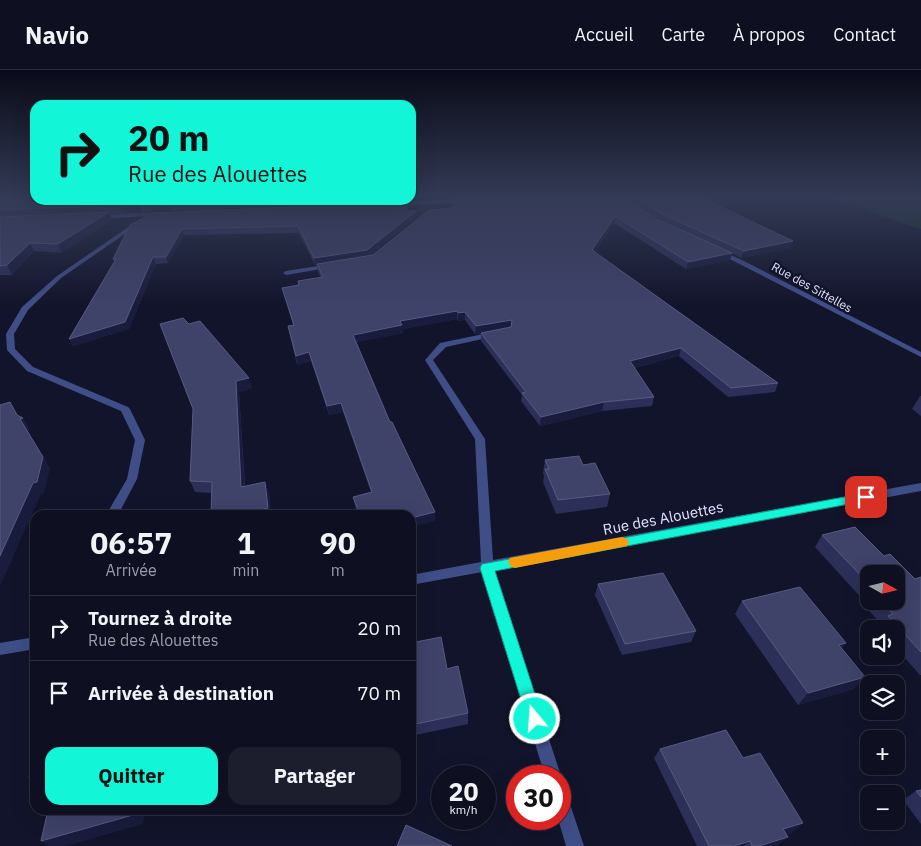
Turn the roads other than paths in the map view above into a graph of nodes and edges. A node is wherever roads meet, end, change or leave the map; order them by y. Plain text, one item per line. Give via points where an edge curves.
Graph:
1 (126, 232) edge
2 (709, 247) edge
3 (343, 264) edge
4 (286, 273) dead end
5 (498, 333) edge
6 (921, 355) edge
7 (921, 487) edge
8 (115, 510) edge
9 (487, 568) junction
10 (416, 579) edge
11 (30, 644) edge
12 (0, 649) edge
13 (550, 765) edge
14 (570, 830) edge
15 (575, 846) edge

1 - 8 street via 59,277 25,309 10,334 11,350 30,369 125,409 140,440 132,479
2 - 6 street, Rue des Sittelles
3 - 4 street
5 - 9 street via 443,345 429,360 480,439
7 - 9 street, Rue des Alouettes
9 - 10 street, Rue des Alouettes
9 - 13 street
11 - 12 street
14 - 15 street

